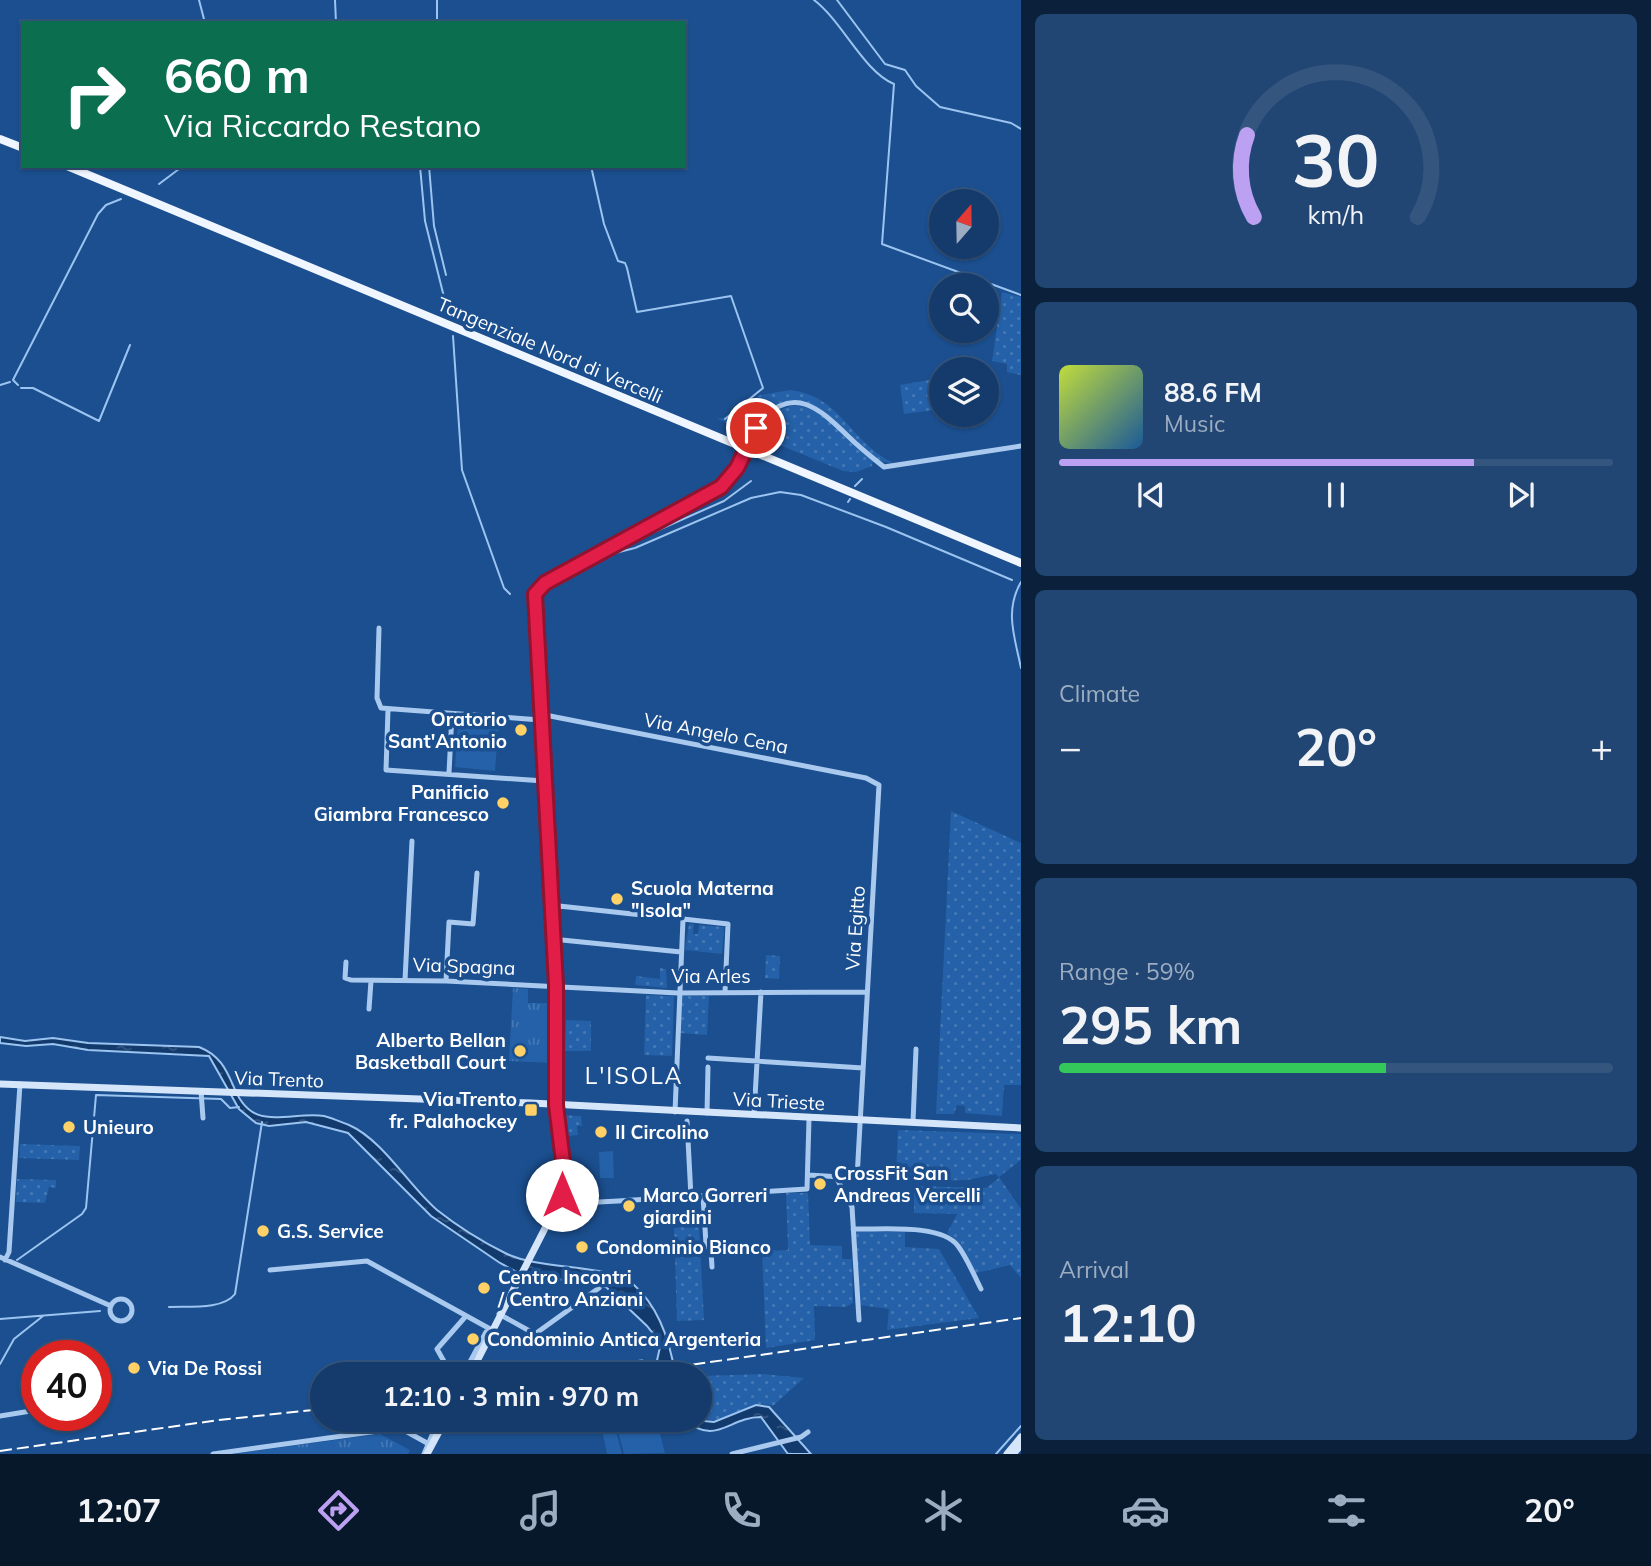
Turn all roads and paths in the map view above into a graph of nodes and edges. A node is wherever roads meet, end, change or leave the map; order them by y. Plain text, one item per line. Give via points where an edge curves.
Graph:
1 (0, 139) edge
2 (21, 147) edge
3 (71, 168) edge
4 (1021, 446) edge
5 (1021, 563) edge
6 (379, 628) dead end
7 (388, 710) junction
8 (452, 714) junction
9 (540, 717) junction
10 (449, 773) junction
11 (544, 781) junction
12 (881, 790) joint
13 (412, 841) dead end
14 (477, 873) dead end
15 (550, 905) junction
16 (660, 917) dead end
17 (552, 939) junction
18 (681, 951) junction
19 (346, 962) dead end
20 (405, 980) junction
21 (371, 981) junction
22 (446, 981) junction
23 (556, 985) junction
24 (724, 992) junction
25 (761, 992) junction
26 (866, 992) junction
27 (678, 993) junction
28 (369, 1009) dead end
29 (916, 1049) dead end
30 (708, 1059) dead end
31 (757, 1062) junction
32 (708, 1067) dead end
33 (863, 1068) junction
34 (0, 1084) edge
35 (20, 1084) junction
36 (201, 1096) junction
37 (556, 1105) junction
38 (675, 1112) junction
39 (707, 1114) junction
40 (754, 1116) junction
41 (203, 1118) dead end
42 (809, 1118) junction
43 (860, 1120) junction
44 (687, 1121) dead end
45 (913, 1122) junction
46 (1021, 1128) edge
47 (809, 1175) junction
48 (836, 1177) junction
49 (703, 1196) junction
50 (691, 1197) junction
51 (560, 1200) junction
52 (853, 1229) junction
53 (2, 1258) edge
54 (712, 1268) dead end
55 (270, 1270) dead end
56 (599, 1288) dead end
57 (981, 1289) dead end
58 (111, 1306) junction
59 (499, 1314) junction
60 (466, 1316) junction
61 (859, 1320) dead end
62 (491, 1331) junction
63 (444, 1362) edge
64 (470, 1362) edge
65 (476, 1362) edge
66 (21, 1413) edge
67 (0, 1416) edge
68 (435, 1432) edge
69 (436, 1432) edge
70 (808, 1432) dead end
71 (1021, 1437) edge
72 (428, 1443) junction
73 (1021, 1445) edge
74 (213, 1454) edge
75 (425, 1454) edge
76 (732, 1454) edge
77 (1007, 1454) edge
78 (1013, 1454) edge

1 - 2 main road
3 - 5 main road, Tangenziale Nord di Vercelli
4 - 9 street, bridge via 884,467 829,415 813,406 782,404 759,422 737,468 721,487 538,588
6 - 7 street via 377,698 381,708
7 - 8 street, Via Angelo Cena
7 - 10 street via 386,769
8 - 9 street, Via Angelo Cena
8 - 10 street
9 - 11 street
9 - 12 street, Via Angelo Cena via 866,778
10 - 11 street
11 - 15 street
12 - 26 street, Via Egitto
13 - 20 street
14 - 22 street via 473,924 449,922
15 - 16 street
15 - 17 street
17 - 18 street
17 - 23 street
18 - 24 street via 684,919 728,924
18 - 27 street
19 - 21 street, Via Spagna via 345,978
20 - 21 street, Via Spagna
20 - 22 street, Via Spagna
21 - 28 street
22 - 23 street, Via Spagna
23 - 27 street, Via Arles
23 - 37 street
24 - 25 street, Via Arles
24 - 27 street, Via Arles
25 - 26 street, Via Arles
25 - 31 street
26 - 33 street, Via Egitto
27 - 38 street
29 - 45 street
30 - 31 street
31 - 33 street
31 - 40 street
32 - 39 street
33 - 43 street, Via Egitto
34 - 35 street, Via Trento
35 - 36 street, Via Trento
35 - 53 street via 9,1252
36 - 37 street, Via Trento via 224,1092
36 - 41 street
37 - 38 street, Via Trieste
37 - 51 street via 565,1178
38 - 39 street, Via Trieste
39 - 40 street, Via Trieste
40 - 42 street, Via Trieste
42 - 43 street, Via Trieste
42 - 47 street
43 - 45 street, Via Trieste
43 - 48 street, Via Egitto via 857,1178
44 - 50 street
45 - 46 street, Via Trieste
47 - 48 street
47 - 49 street via 803,1190
48 - 52 street via 852,1208
49 - 50 street
49 - 54 street
50 - 51 street
51 - 59 street
52 - 57 street via 941,1233 958,1245
52 - 61 street
53 - 58 street
55 - 60 street via 366,1261
56 - 59 street via 535,1334
58 - 58 street via 116,1320 125,1321 132,1314 125,1299
59 - 62 street
60 - 62 street
60 - 63 street via 437,1349
62 - 64 street via 486,1332
62 - 65 street
66 - 67 street
68 - 72 street
69 - 75 street
70 - 76 street
71 - 77 street
72 - 74 street via 400,1428
72 - 75 street
73 - 78 street

